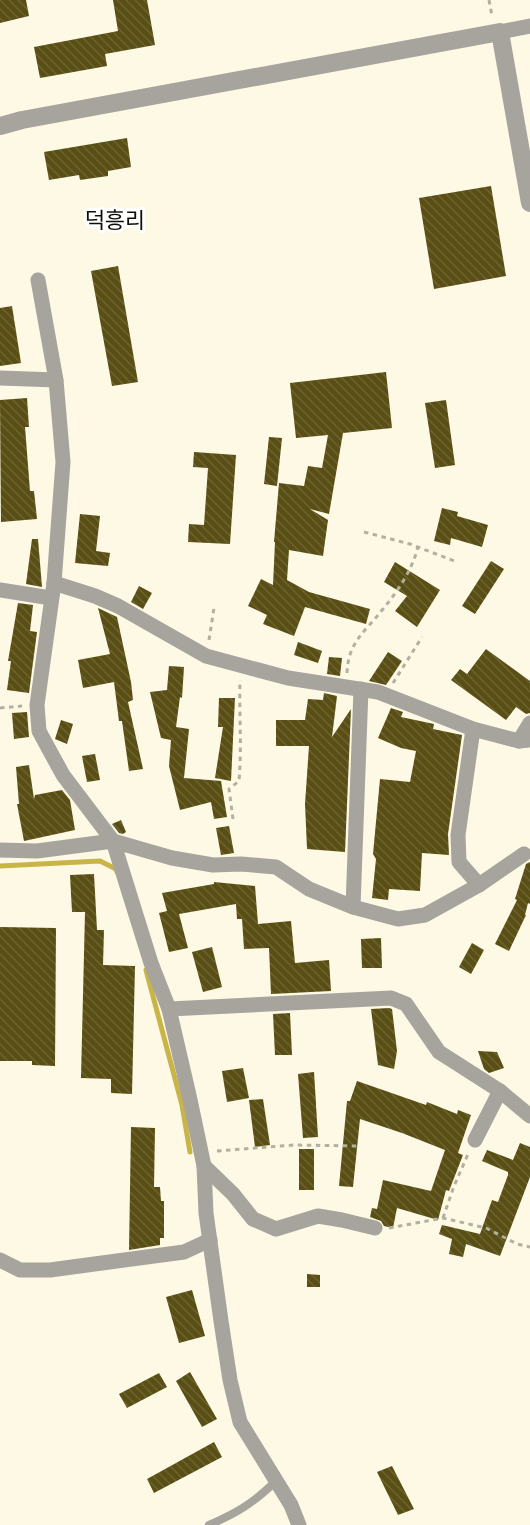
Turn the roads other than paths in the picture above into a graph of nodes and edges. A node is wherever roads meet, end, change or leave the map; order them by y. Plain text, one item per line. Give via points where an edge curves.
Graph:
1 (530, 26) edge
2 (500, 32) junction
3 (0, 126) edge
4 (530, 203) edge
5 (38, 280) dead end
6 (0, 378) edge
7 (56, 380) junction
8 (54, 583) junction
9 (0, 590) edge
10 (51, 598) junction
11 (354, 688) junction
12 (530, 723) edge
13 (473, 729) junction
14 (525, 741) edge
15 (113, 841) junction
16 (0, 850) edge
17 (524, 854) dead end
18 (479, 885) junction
19 (353, 907) junction
20 (169, 1009) junction
21 (500, 1091) junction
22 (530, 1116) edge
23 (475, 1140) road end
24 (202, 1159) junction
25 (375, 1228) road end
26 (210, 1240) junction
27 (0, 1260) edge
28 (275, 1482) junction
29 (209, 1525) edge
30 (299, 1525) edge

1 - 2 street
2 - 3 street
2 - 4 street
5 - 7 street
6 - 7 street
7 - 8 street via 63,462
8 - 10 street
8 - 11 street via 118,606 206,656 288,678
9 - 10 street
10 - 15 street via 37,705 39,731 63,775
11 - 13 street via 385,694
11 - 19 street
12 - 14 street
13 - 14 street
13 - 18 street via 458,835 459,862
15 - 16 street via 37,851
15 - 19 street via 213,865 276,867 309,889
15 - 20 street
17 - 18 street
18 - 19 street via 425,915 398,919
20 - 21 street via 391,998 406,1004 439,1052
20 - 24 street
21 - 22 street
21 - 23 street
24 - 25 street via 253,1219 276,1229 318,1216
24 - 26 street
26 - 27 street via 184,1252 50,1270 20,1270
26 - 28 street via 230,1380 240,1422
28 - 29 lane via 254,1502
28 - 30 street

